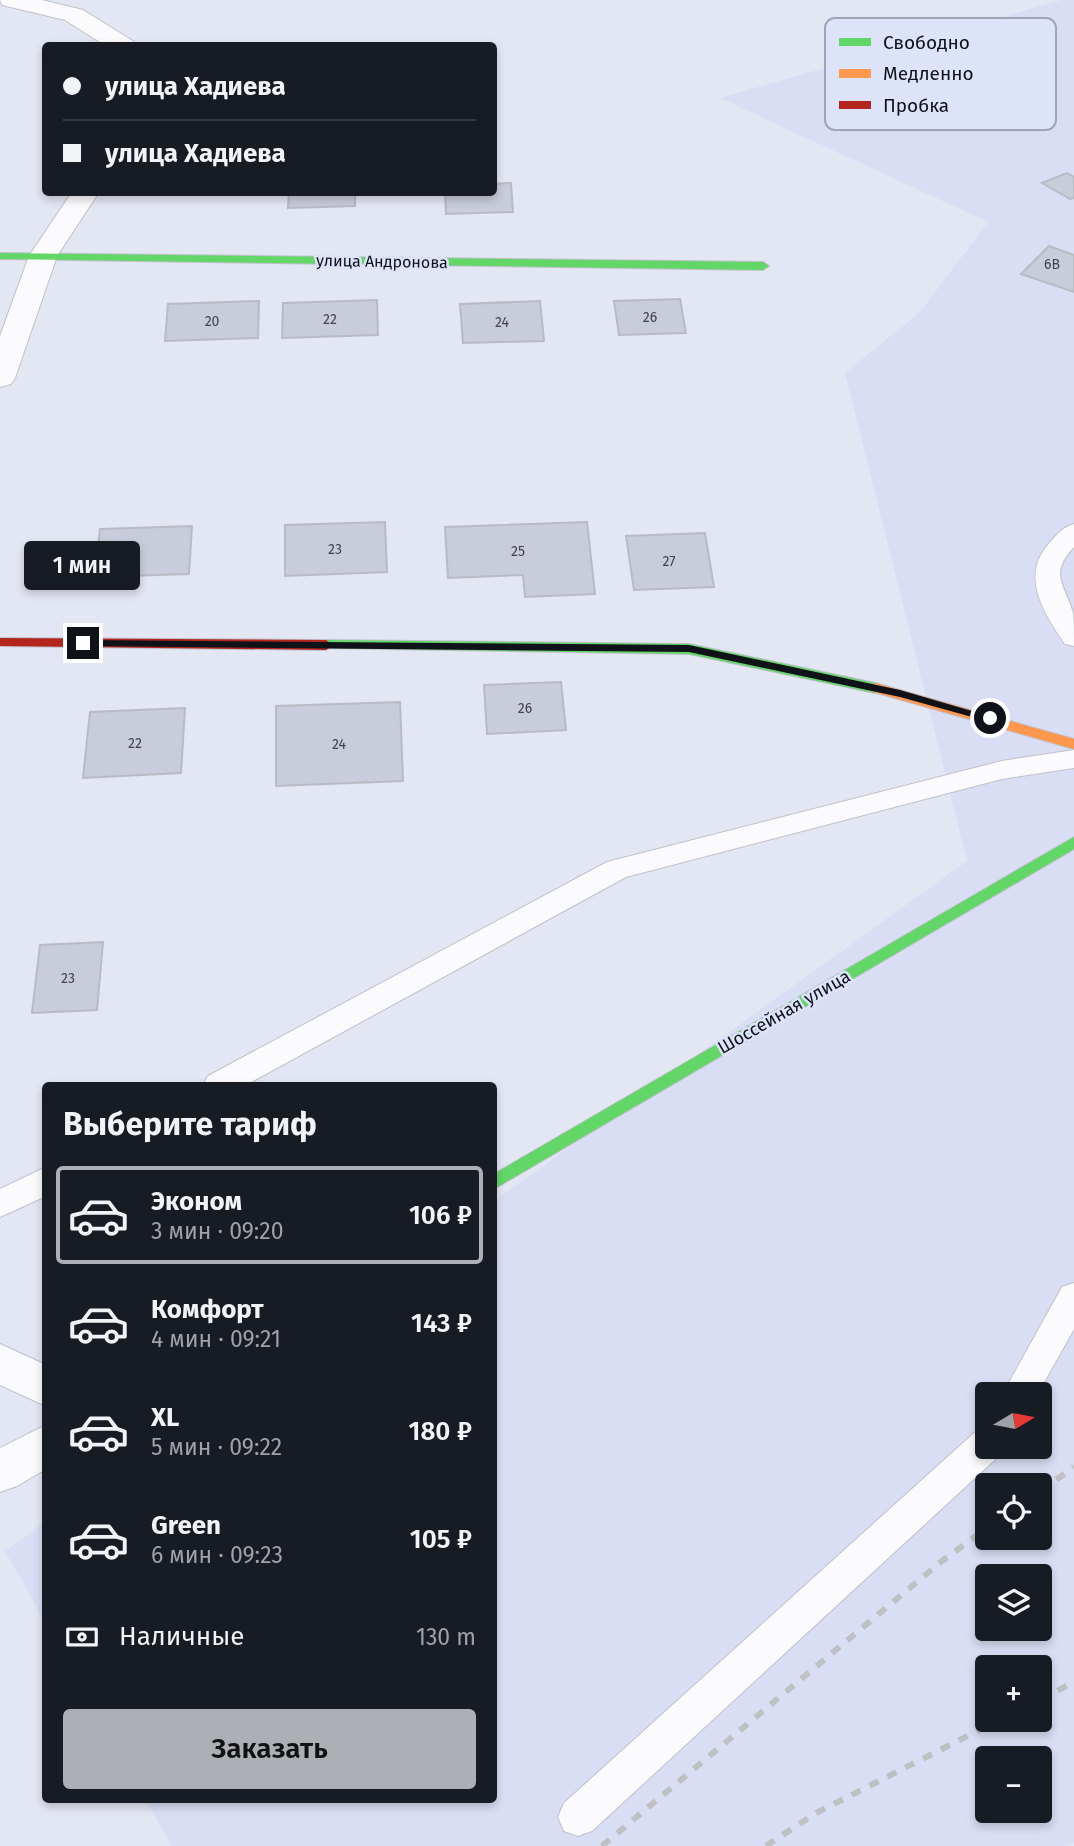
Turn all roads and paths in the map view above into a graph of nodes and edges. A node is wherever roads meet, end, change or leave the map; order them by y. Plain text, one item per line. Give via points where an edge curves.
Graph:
1 (11, 0) edge
2 (118, 42) edge
3 (83, 196) edge
4 (0, 256) edge
5 (43, 256) junction
6 (763, 266) dead end
7 (0, 379) edge
8 (1074, 532) edge
9 (1074, 638) edge
10 (0, 642) edge
11 (1074, 744) edge
12 (1074, 759) edge
13 (1074, 842) edge
14 (225, 1082) edge
15 (497, 1180) edge
16 (42, 1182) edge
17 (0, 1204) edge
18 (1074, 1297) edge
19 (0, 1363) edge
20 (1026, 1382) edge
21 (42, 1385) edge
22 (42, 1447) edge
23 (975, 1455) edge
24 (0, 1472) edge
25 (578, 1817) dead end

1 - 2 street via 74,15
3 - 5 street
4 - 5 street, улица Андронова
5 - 6 street, улица Андронова
5 - 7 street
8 - 9 lane via 1048,562 1047,576
10 - 11 street via 689,649 900,693
12 - 14 lane via 1002,771 617,869
13 - 15 street, Шоссейная улица
16 - 17 lane
18 - 20 lane
19 - 21 street
22 - 24 street
23 - 25 lane

